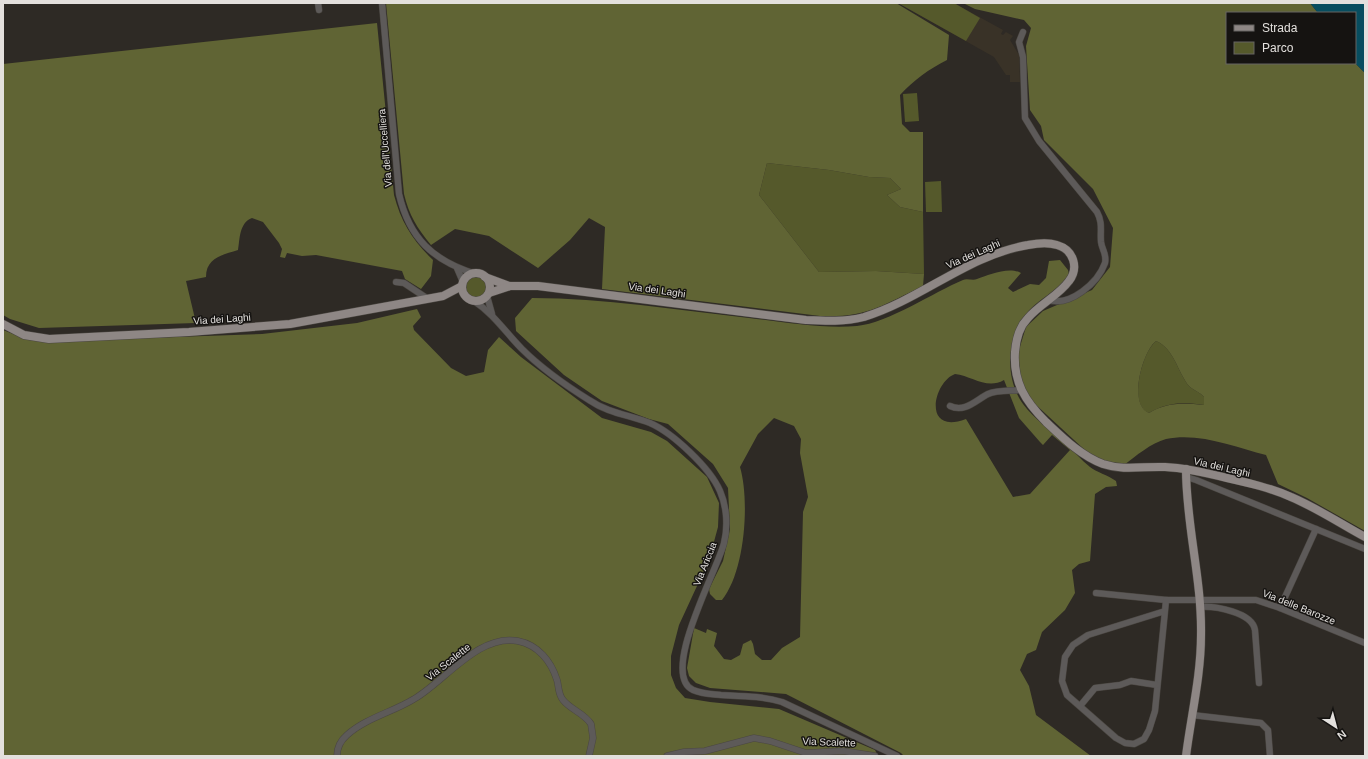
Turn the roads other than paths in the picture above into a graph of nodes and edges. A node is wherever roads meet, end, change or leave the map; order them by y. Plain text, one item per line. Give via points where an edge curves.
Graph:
1 (318, 3) edge
2 (382, 3) edge
3 (319, 10) dead end
4 (1023, 32) dead end
5 (457, 268) junction
6 (476, 274) junction
7 (485, 276) junction
8 (396, 282) dead end
9 (463, 284) junction
10 (510, 286) junction
11 (488, 294) junction
12 (443, 296) junction
13 (428, 299) junction
14 (471, 300) junction
15 (1048, 300) junction
16 (492, 316) junction
17 (3, 324) edge
18 (1020, 390) junction
19 (950, 406) dead end
20 (1186, 473) junction
21 (1316, 529) junction
22 (1365, 537) edge
23 (1365, 549) edge
24 (1096, 593) dead end
25 (1166, 600) junction
26 (1200, 604) junction
27 (1280, 608) junction
28 (1165, 611) junction
29 (1365, 643) edge
30 (1259, 683) dead end
31 (1158, 685) junction
32 (1080, 706) junction
33 (1192, 715) junction
34 (337, 756) edge
35 (589, 756) edge
36 (667, 756) edge
37 (875, 756) edge
38 (897, 756) edge
39 (1186, 756) edge
40 (1270, 756) edge

1 - 3 street
2 - 5 street, Via dell'Uccelliera via 399,194 403,213 426,248
4 - 15 street via 1019,42 1023,57 1025,118 1039,141 1097,212 1102,225 1101,242 1106,255 1100,274 1086,288 1062,301
5 - 6 street, Via dell'Uccelliera
5 - 9 street
6 - 7 main road
6 - 9 main road via 468,276
7 - 10 main road, Via dei Laghi
7 - 11 main road via 489,282
8 - 13 street via 404,283
9 - 12 main road, Via dei Laghi
9 - 14 main road via 464,293
10 - 11 main road, Via dei Laghi
10 - 15 main road, Via dei Laghi via 578,290 806,320 844,321 867,316 890,306 993,254 1043,243 1057,244 1066,249 1073,257 1075,267 1068,282
11 - 14 main road via 482,300
11 - 16 street, Via Ariccia
12 - 13 main road, Via dei Laghi
12 - 14 main road, Via dei Laghi
13 - 17 main road, Via dei Laghi via 290,324 189,332 45,338 24,334
14 - 16 street, Via Ariccia
15 - 18 main road, Via dei Laghi via 1029,317 1018,335 1015,368
16 - 38 street, Via Ariccia via 533,360 590,401 612,412 650,424 667,434 704,468 719,489 725,513 725,540 720,558 695,615 682,671 688,686 694,691 704,693 779,701
18 - 19 street via 988,394 979,401 960,408
18 - 20 main road, Via dei Laghi via 1031,406 1052,427 1096,461 1120,468 1161,467
20 - 21 street
20 - 22 main road, Via dei Laghi via 1280,492
20 - 26 main road
21 - 23 street
21 - 27 street
24 - 25 street
25 - 26 street
25 - 28 street
26 - 27 street, Via delle Barozze via 1256,600
26 - 30 street via 1252,621
26 - 33 main road via 1200,664
27 - 29 street, Via delle Barozze
28 - 31 street
28 - 32 street via 1088,635 1068,650 1062,667 1062,681 1067,695
31 - 32 street via 1131,681 1095,688
31 - 32 street via 1153,721 1145,738 1137,743 1127,744 1119,740
33 - 39 main road
33 - 40 street via 1262,723 1268,730
34 - 35 street, Via Scalette via 339,744 350,732 418,697 483,648 508,640 531,646 549,663 563,700 591,724 593,738
36 - 37 street, Via Scalette via 705,751 754,738 770,740 806,753 843,751

